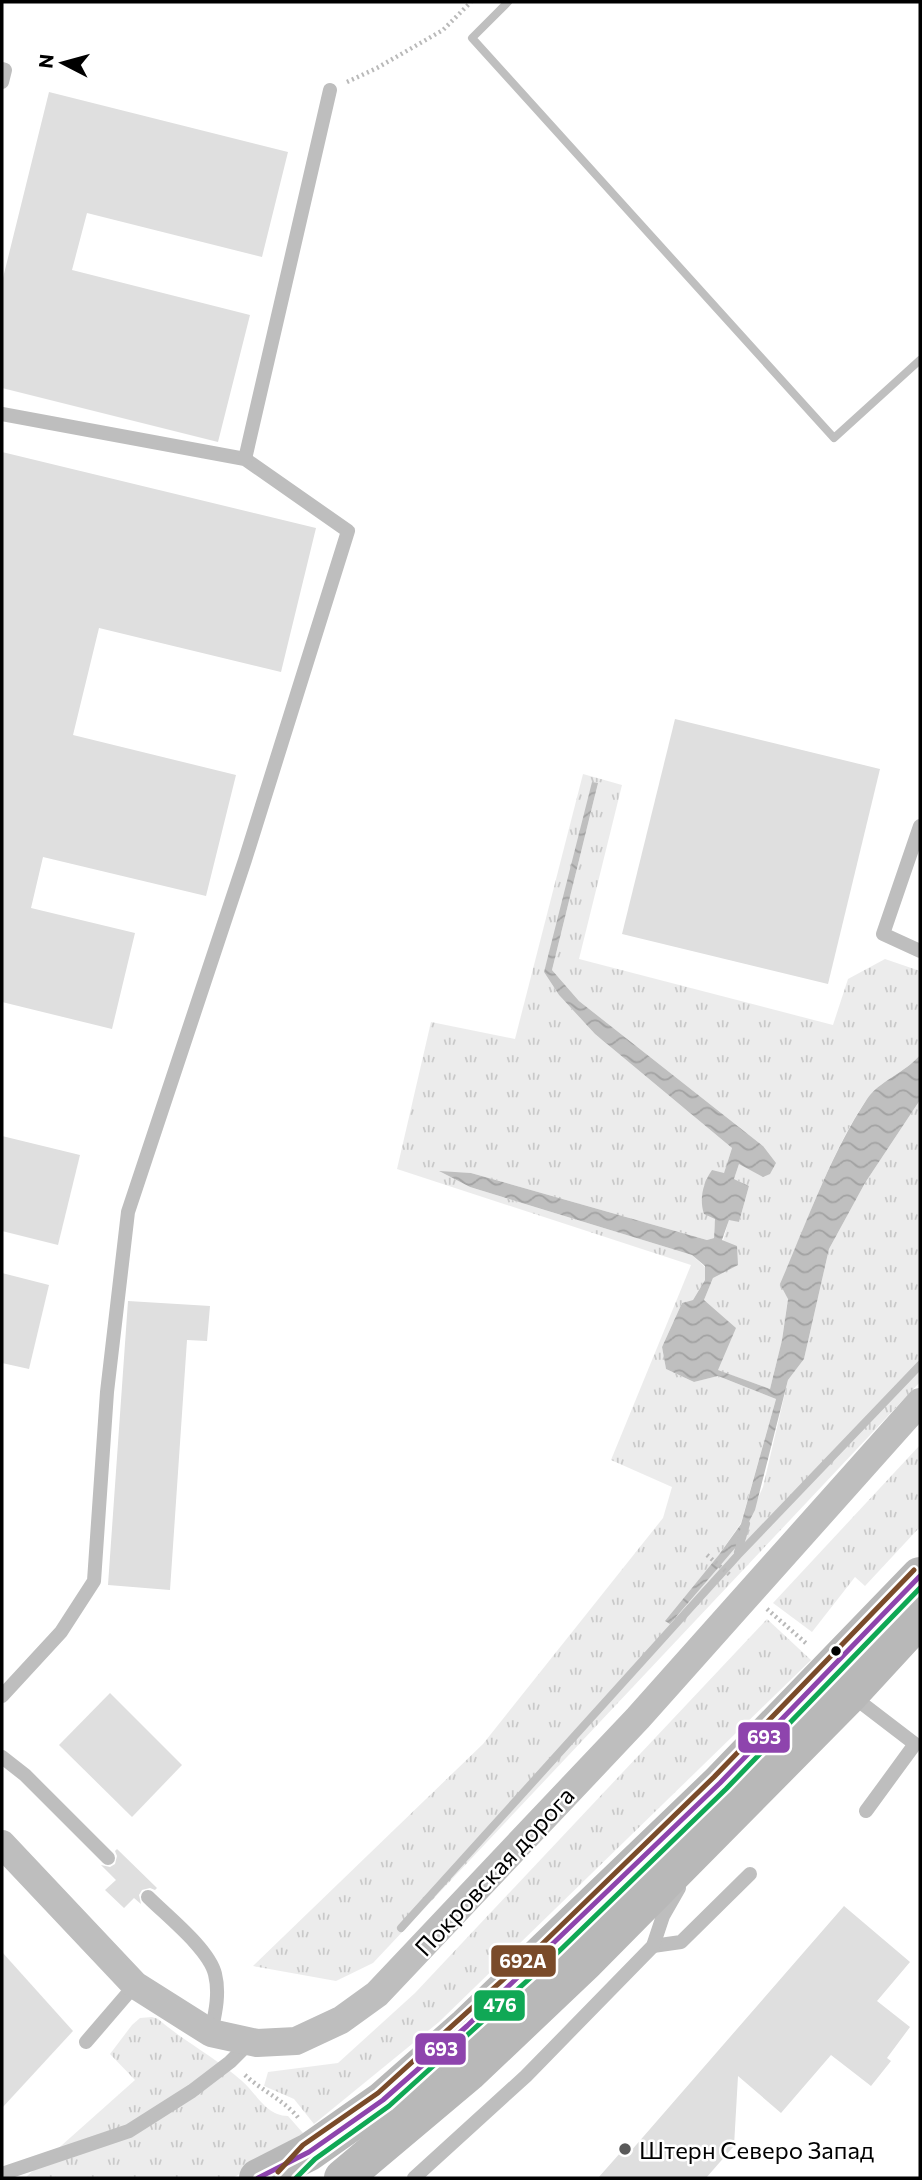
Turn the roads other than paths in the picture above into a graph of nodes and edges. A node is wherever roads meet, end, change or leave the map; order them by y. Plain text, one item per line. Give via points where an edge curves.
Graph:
1 (2, 69) edge
2 (2, 82) edge
3 (330, 90) road end
4 (2, 414) edge
5 (245, 459) junction
6 (920, 826) edge
7 (920, 951) edge
8 (920, 1402) edge
9 (920, 1576) edge
10 (920, 1618) edge
11 (850, 1694) junction
12 (2, 1696) edge
13 (918, 1743) edge
14 (2, 1757) edge
15 (866, 1811) dead end
16 (2, 1843) edge
17 (701, 1845) junction
18 (108, 1858) dead end
19 (750, 1874) dead end
20 (148, 1897) dead end
21 (653, 1947) junction
22 (135, 1985) junction
23 (212, 2033) junction
24 (86, 2042) dead end
25 (250, 2042) junction
26 (297, 2165) edge
27 (2, 2174) edge
28 (258, 2178) edge
29 (343, 2178) edge
30 (414, 2178) edge

1 - 2 lane
3 - 5 lane
4 - 5 lane
5 - 12 lane via 348,531 128,1212 107,1392 94,1581 61,1632
6 - 7 lane via 883,934
8 - 25 street, Покровская дорога via 741,1586 638,1718 377,1994 341,2020 296,2041
9 - 26 main road via 720,1783 534,1964 383,2100
10 - 11 main road
11 - 13 lane
11 - 17 main road
13 - 15 lane
14 - 18 lane
16 - 22 street, Покровская дорога
17 - 21 lane via 663,1916
17 - 29 main road via 470,2072
19 - 21 lane via 681,1942
20 - 23 lane via 215,1972 218,2000
21 - 30 lane via 526,2076
22 - 23 street, Покровская дорога
22 - 24 lane
23 - 25 street, Покровская дорога
25 - 27 lane via 192,2091 129,2131
26 - 28 main road

